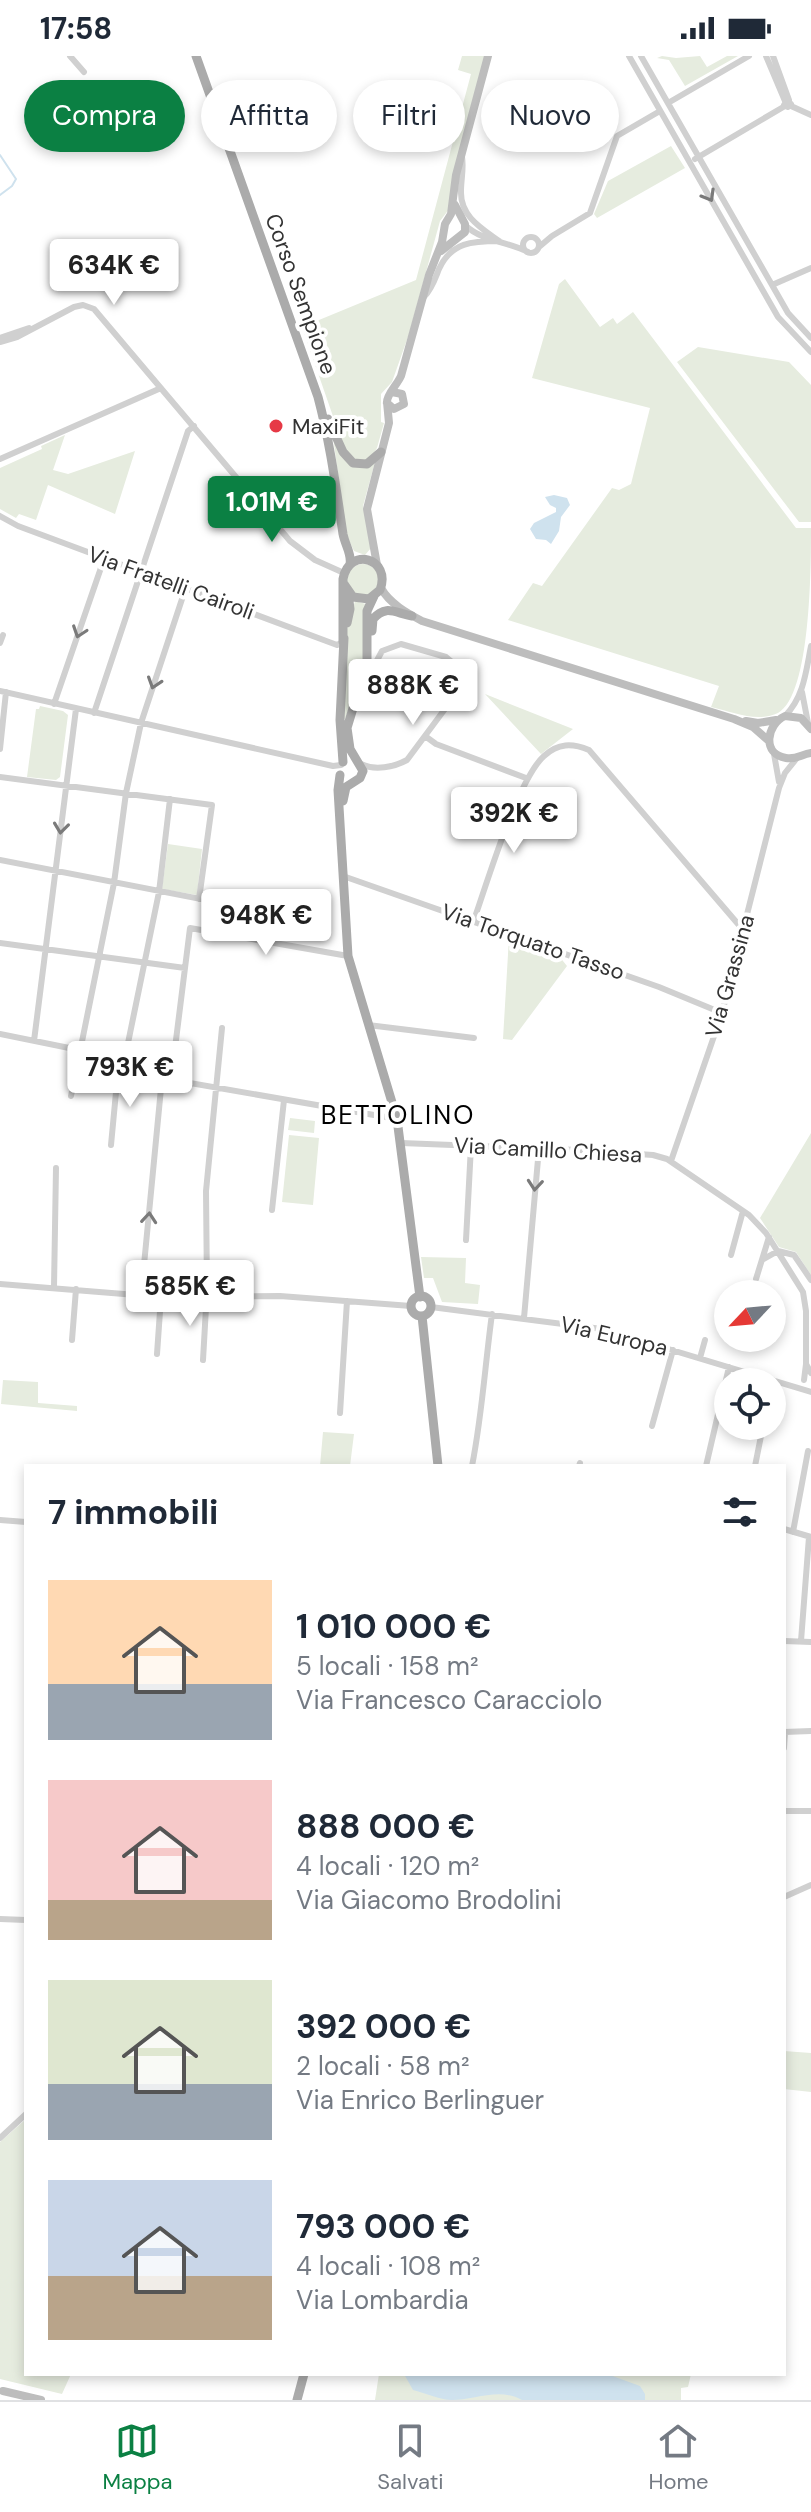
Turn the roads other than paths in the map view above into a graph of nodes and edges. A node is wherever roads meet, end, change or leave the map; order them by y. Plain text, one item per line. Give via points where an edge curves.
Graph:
1 (70, 56) edge
2 (196, 56) edge
3 (488, 56) edge
4 (629, 56) edge
5 (641, 56) edge
6 (749, 56) edge
7 (766, 56) edge
8 (773, 56) edge
9 (84, 72) dead end
10 (787, 103) junction
11 (668, 104) junction
12 (660, 111) junction
13 (811, 115) edge
14 (461, 154) junction
15 (698, 157) junction
16 (689, 162) junction
17 (454, 201) junction
18 (448, 220) junction
19 (464, 222) junction
20 (445, 233) junction
21 (482, 236) junction
22 (552, 236) junction
23 (458, 238) junction
24 (530, 239) junction
25 (499, 241) junction
26 (511, 244) junction
27 (539, 247) junction
28 (528, 252) junction
29 (435, 258) junction
30 (811, 268) edge
31 (772, 285) junction
32 (422, 299) junction
33 (811, 338) edge
34 (0, 340) edge
35 (811, 352) edge
36 (402, 374) junction
37 (161, 388) junction
38 (392, 393) junction
39 (403, 396) junction
40 (318, 397) junction
41 (387, 402) junction
42 (399, 408) junction
43 (389, 423) junction
44 (194, 426) junction
45 (381, 452) junction
46 (0, 459) edge
47 (0, 516) edge
48 (374, 545) junction
49 (104, 559) junction
50 (358, 561) junction
51 (377, 565) junction
52 (140, 572) junction
53 (344, 573) junction
54 (346, 589) junction
55 (185, 590) junction
56 (377, 593) junction
57 (412, 616) junction
58 (343, 642) junction
59 (811, 646) edge
60 (368, 658) junction
61 (456, 674) junction
62 (363, 676) junction
63 (465, 682) junction
64 (802, 689) junction
65 (3, 691) edge
66 (454, 694) junction
67 (54, 704) junction
68 (76, 709) junction
69 (94, 713) junction
70 (781, 717) junction
71 (734, 719) junction
72 (141, 723) junction
73 (809, 726) edge
74 (425, 736) junction
75 (811, 744) edge
76 (771, 746) junction
77 (0, 749) edge
78 (805, 755) edge
79 (360, 767) junction
80 (339, 768) junction
81 (0, 777) edge
82 (526, 778) junction
83 (352, 782) junction
84 (66, 785) junction
85 (779, 788) junction
86 (126, 793) junction
87 (170, 799) junction
88 (341, 833) junction
89 (0, 860) edge
90 (56, 870) junction
91 (343, 876) junction
92 (114, 883) junction
93 (159, 892) junction
94 (199, 899) junction
95 (278, 914) dead end
96 (474, 920) junction
97 (744, 931) junction
98 (0, 943) edge
99 (47, 949) junction
100 (100, 955) junction
101 (348, 956) junction
102 (144, 961) junction
103 (185, 968) junction
104 (722, 1013) junction
105 (368, 1025) junction
106 (222, 1028) dead end
107 (0, 1034) edge
108 (474, 1038) dead end
109 (34, 1041) junction
110 (128, 1043) dead end
111 (79, 1050) junction
112 (104, 1068) dead end
113 (118, 1071) junction
114 (162, 1078) junction
115 (171, 1080) junction
116 (216, 1088) junction
117 (71, 1096) dead end
118 (284, 1100) junction
119 (397, 1119) junction
120 (401, 1143) junction
121 (111, 1145) dead end
122 (471, 1146) junction
123 (539, 1148) junction
124 (671, 1161) junction
125 (56, 1168) dead end
126 (272, 1210) dead end
127 (743, 1211) junction
128 (769, 1237) junction
129 (466, 1240) dead end
130 (778, 1251) junction
131 (731, 1255) dead end
132 (762, 1260) junction
133 (207, 1268) junction
134 (144, 1269) junction
135 (756, 1279) dead end
136 (811, 1280) edge
137 (0, 1284) edge
138 (54, 1287) junction
139 (76, 1289) junction
140 (141, 1296) junction
141 (161, 1297) junction
142 (207, 1297) junction
143 (420, 1297) junction
144 (347, 1301) junction
145 (411, 1306) junction
146 (431, 1307) junction
147 (492, 1314) junction
148 (422, 1316) junction
149 (524, 1318) junction
150 (809, 1338) edge
151 (72, 1340) dead end
152 (705, 1340) dead end
153 (673, 1350) junction
154 (157, 1354) dead end
155 (700, 1358) junction
156 (203, 1360) dead end
157 (729, 1367) junction
158 (732, 1368) edge
159 (786, 1384) edge
160 (808, 1384) edge
161 (340, 1413) dead end
162 (652, 1426) dead end
163 (760, 1440) edge
164 (808, 1451) dead end
165 (438, 1464) edge
166 (472, 1464) edge
167 (706, 1464) edge
168 (755, 1464) edge
169 (0, 1520) edge
170 (24, 1522) edge
171 (786, 1530) edge
172 (793, 1532) junction
173 (810, 1537) edge
174 (786, 1641) edge
175 (801, 1641) junction
176 (811, 1642) edge
177 (811, 1731) edge
178 (786, 1732) edge
179 (786, 1811) edge
180 (811, 1811) edge
181 (811, 1885) edge
182 (786, 1896) edge
183 (0, 1919) edge
184 (24, 1920) edge
185 (24, 2116) edge
186 (0, 2138) edge
187 (303, 2376) edge
188 (12, 2396) edge
189 (41, 2400) edge
190 (297, 2400) edge

1 - 9 street
2 - 40 main road, Corso Sempione
3 - 14 main road
4 - 12 street
5 - 11 street
6 - 11 street
7 - 10 street
8 - 10 street
10 - 13 street
10 - 15 street
11 - 12 street
11 - 15 street
12 - 16 street
12 - 22 street via 617,136 592,209
14 - 17 main road
14 - 25 street via 465,210
15 - 16 street
15 - 31 street
16 -> 35 street via 778,317
17 - 18 main road
17 - 19 main road
18 - 19 main road via 457,217
18 - 20 main road
19 - 21 street
19 - 23 main road via 465,232
20 - 23 main road
20 - 29 main road
21 - 23 street
21 - 25 street
22 - 24 street
22 - 27 street
23 - 29 main road
24 - 26 street
24 - 27 street
24 - 28 street via 524,247
25 - 26 street
25 - 32 street via 454,249
26 - 28 street
27 - 28 street
29 - 32 main road
30 - 31 street
31 - 33 street
32 - 36 main road
34 - 37 street via 83,305 94,309
36 - 38 main road
36 - 39 main road
37 - 44 street
37 - 46 street
38 - 39 main road
38 - 41 main road
39 - 42 main road
40 - 45 main road via 350,461 367,464
40 - 50 main road, Corso Sempione via 344,538
41 - 42 main road via 392,409
41 - 43 main road
42 - 43 main road
43 - 45 main road
44 - 52 street
44 - 53 street via 290,541
45 - 48 main road via 367,509
47 - 49 street, Via Fratelli Cairoli
48 - 50 main road via 372,554
48 - 51 main road
49 - 52 street, Via Fratelli Cairoli
49 -> 67 street
50 - 51 main road
50 - 53 main road
51 - 56 main road via 383,576
52 - 55 street, Via Fratelli Cairoli
52 - 69 street
53 - 54 main road
54 - 56 main road via 360,599
54 - 58 main road
55 - 58 street, Via Fratelli Cairoli via 337,645
55 -> 72 street
56 - 57 main road
56 - 60 main road via 367,611
57 - 60 main road via 389,609 378,613 371,625
57 - 71 main road
58 - 80 main road
59 - 64 street
60 - 62 main road
61 - 62 street via 446,657 399,644 382,651
61 - 63 street
61 - 63 street via 462,666 469,668 471,676
61 - 66 street
62 - 79 main road via 347,728 348,744
63 - 66 street
64 - 70 street
64 - 73 street
65 - 67 street
65 - 77 street
66 - 74 street
67 - 68 street
68 - 69 street
68 - 84 street
69 - 72 street
70 - 71 main road via 758,723
70 - 73 main road via 797,716
70 - 76 main road via 771,728
71 - 76 main road via 753,727
72 - 80 street
72 - 86 street
74 - 79 street via 405,761
74 - 82 street
75 - 78 main road
76 - 78 main road via 785,758
76 - 85 street, Via Grassina
78 - 85 street, Via Grassina via 785,773
79 - 80 main road via 351,759
79 - 83 main road
80 - 83 main road via 343,779
80 - 88 main road
81 - 84 street
82 - 96 street
82 - 97 street via 556,747 571,744 589,750
83 - 88 main road via 344,793
84 - 86 street
84 -> 90 street
85 - 97 street, Via Grassina
86 - 87 street
86 - 92 street
87 - 93 street
87 - 94 street via 212,805
88 - 91 main road
89 - 90 street
90 - 92 street
90 - 99 street
91 - 96 street, Via Torquato Tasso
91 - 101 main road
92 - 93 street
92 - 100 street
93 - 94 street
93 - 102 street
94 - 95 street
96 - 104 street, Via Torquato Tasso
97 - 104 street, Via Grassina
98 - 99 street
99 - 100 street
99 - 109 street
100 - 102 street
100 - 111 street
101 - 103 street via 190,928
101 - 105 main road
102 - 103 street
102 - 110 street
103 - 115 street
104 - 124 street, Via Grassina
105 - 108 street
105 - 119 main road
106 - 116 street
107 - 109 street
109 - 111 street
111 - 117 street
112 - 113 street
113 - 114 street
113 - 121 street
114 - 115 street
134 -> 114 street
115 - 116 street
116 - 118 street
116 - 133 street via 206,1191
118 - 119 street
118 - 126 street
119 - 120 main road
120 - 122 street, Via Camillo Chiesa
120 - 143 main road
122 - 123 street, Via Camillo Chiesa
122 - 129 street
123 - 124 street, Via Camillo Chiesa via 653,1155
123 -> 149 street
124 - 127 street, Via Camillo Chiesa
125 - 138 street
127 - 128 street, Via Camillo Chiesa
127 - 131 street
128 - 130 street, Via Camillo Chiesa
128 - 132 street
130 - 132 street
130 - 136 street via 796,1256
130 - 150 street, Via Camillo Chiesa via 803,1292
132 - 135 street
133 - 134 street
133 - 142 street
134 - 140 street
137 - 138 street
138 - 139 street
139 - 140 street
139 - 151 street
140 - 141 street
141 - 142 street
141 - 154 street
142 - 144 street
142 - 156 street
143 - 145 main road
143 - 146 main road
144 - 145 street
144 - 161 street
145 - 148 main road
146 - 147 street, Via Europa
146 - 148 main road
147 - 149 street, Via Europa
147 - 166 street
148 - 165 main road
149 - 153 street, Via Europa via 602,1329
150 - 160 street, Via Camillo Chiesa
152 - 155 street
153 - 155 street, Via Europa
153 - 162 street
155 - 157 street, Via Europa
157 - 158 street, Via Europa
157 - 167 street
159 - 160 street, Via Europa
163 - 168 street
164 - 172 street
169 - 170 street
171 - 172 street
172 - 173 street
173 - 175 street
174 - 175 street
175 - 176 street
177 - 178 street
179 - 180 street
181 - 182 street
183 - 184 street
185 - 186 street
187 - 190 main road
188 - 189 main road

